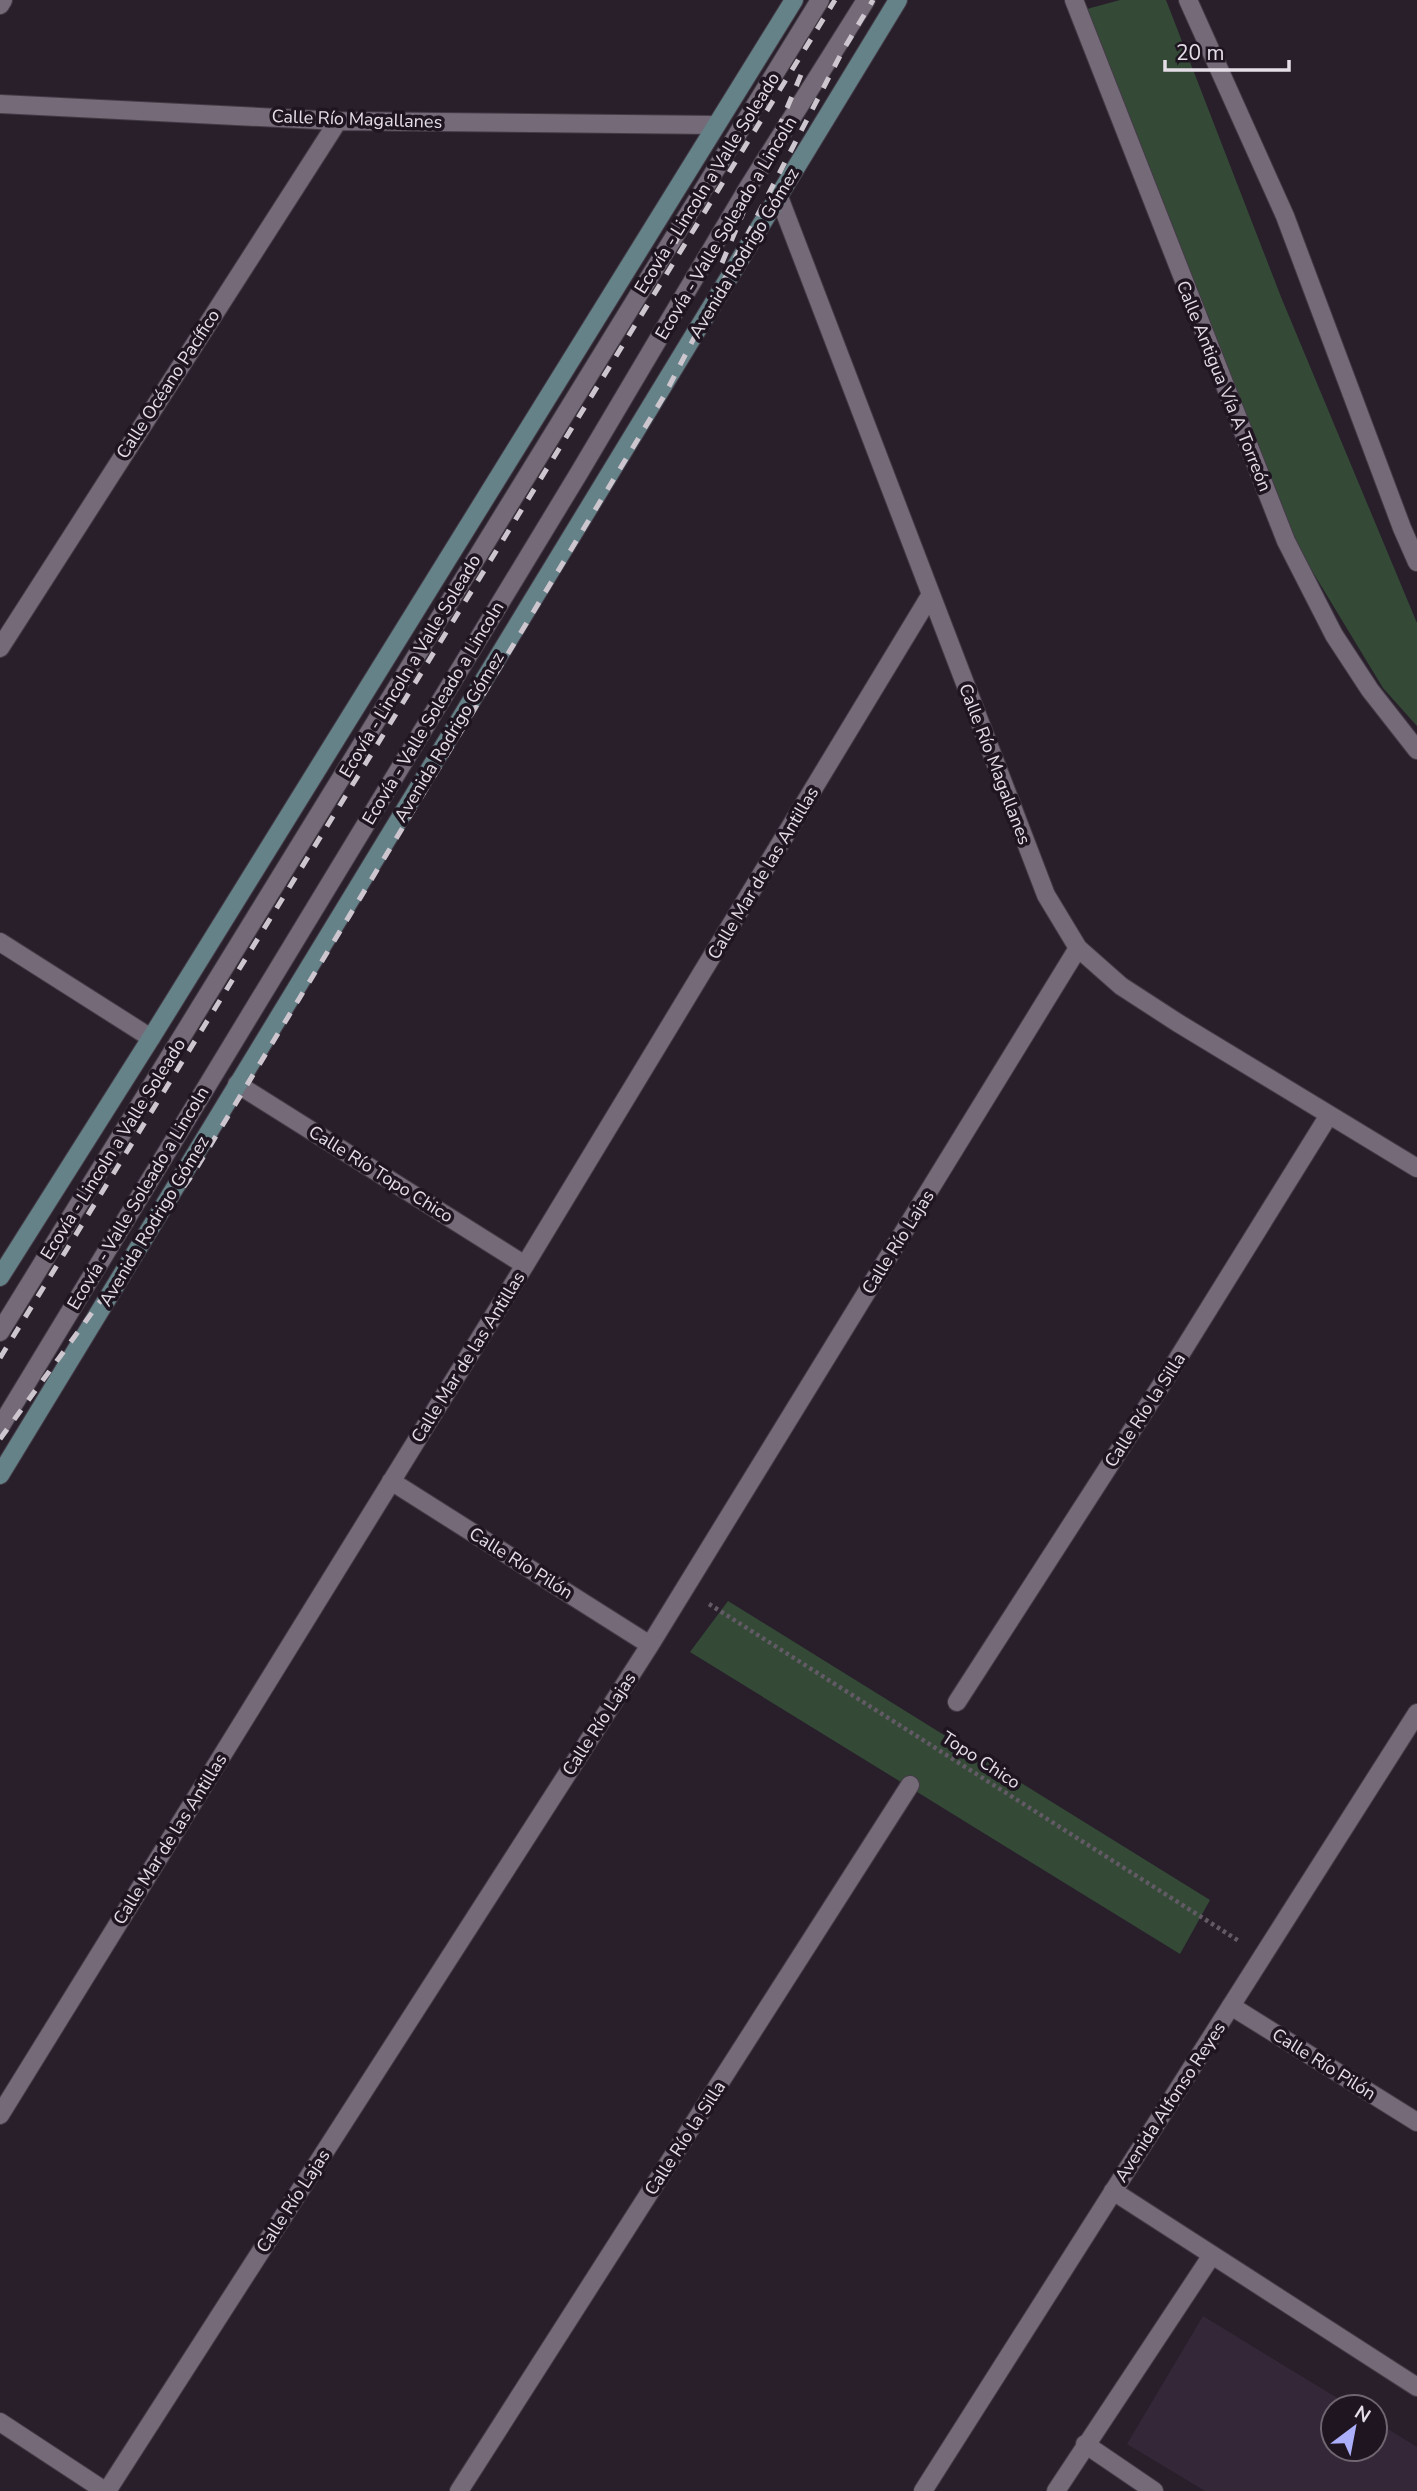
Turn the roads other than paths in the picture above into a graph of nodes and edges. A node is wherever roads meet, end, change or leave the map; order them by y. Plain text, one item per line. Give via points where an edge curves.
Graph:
1 (3, 0) edge
2 (794, 0) edge
3 (820, 0) edge
4 (866, 0) edge
5 (898, 0) edge
6 (1074, 0) edge
7 (1188, 0) edge
8 (0, 5) edge
9 (0, 104) edge
10 (338, 121) junction
11 (715, 125) junction
12 (779, 197) junction
13 (1417, 562) edge
14 (930, 596) junction
15 (0, 648) edge
16 (1417, 750) edge
17 (0, 942) edge
18 (1078, 948) junction
19 (151, 1038) junction
20 (237, 1084) junction
21 (1329, 1115) junction
22 (1417, 1168) edge
23 (525, 1265) junction
24 (0, 1277) edge
25 (0, 1332) edge
26 (0, 1427) edge
27 (0, 1475) edge
28 (391, 1481) junction
29 (650, 1645) junction
30 (957, 1702) dead end
31 (1417, 1713) edge
32 (910, 1785) dead end
33 (1231, 2006) junction
34 (0, 2115) edge
35 (1417, 2122) edge
36 (1112, 2191) junction
37 (1212, 2255) junction
38 (1417, 2387) edge
39 (0, 2422) edge
40 (1085, 2444) junction
41 (106, 2491) edge
42 (459, 2491) edge
43 (923, 2491) edge
44 (1056, 2491) edge
45 (1154, 2491) edge

1 - 8 street
2 - 11 main road
3 - 25 street, Ecovía - Lincoln a Valle Soleado
4 - 26 street, Ecovía - Valle Soleado a Lincoln via 749,186
5 - 12 main road, Avenida Rodrigo Gómez
6 - 16 street, Calle Antigua Vía A Torreón via 1286,541 1334,635
7 - 13 street via 1285,216
9 - 10 street, Calle Río Magallanes
10 - 11 street, Calle Río Magallanes
10 - 15 street, Calle Océano Pacífico
11 - 19 main road
12 - 14 street, Calle Río Magallanes
12 - 20 main road, Avenida Rodrigo Gómez
14 - 18 street, Calle Río Magallanes via 1046,895
14 - 23 street, Calle Mar de las Antillas
17 - 19 street
18 - 21 street, Calle Río Magallanes via 1121,986
18 - 29 street, Calle Río Lajas
19 - 24 main road
20 - 23 street, Calle Río Topo Chico
20 - 27 main road, Avenida Rodrigo Gómez
21 - 22 street, Calle Río Magallanes
21 - 30 street, Calle Río la Silla
23 - 28 street, Calle Mar de las Antillas
28 - 29 street, Calle Río Pilón
28 - 34 street, Calle Mar de las Antillas
29 - 41 street, Calle Río Lajas
31 - 33 street, Avenida Alfonso Reyes
32 - 42 street, Calle Río la Silla
33 - 35 street, Calle Río Pilón
33 - 36 street, Avenida Alfonso Reyes
36 - 37 street
36 - 43 street, Avenida Alfonso Reyes
37 - 38 street
37 - 40 street
39 - 41 street
40 - 44 street
40 - 45 street

